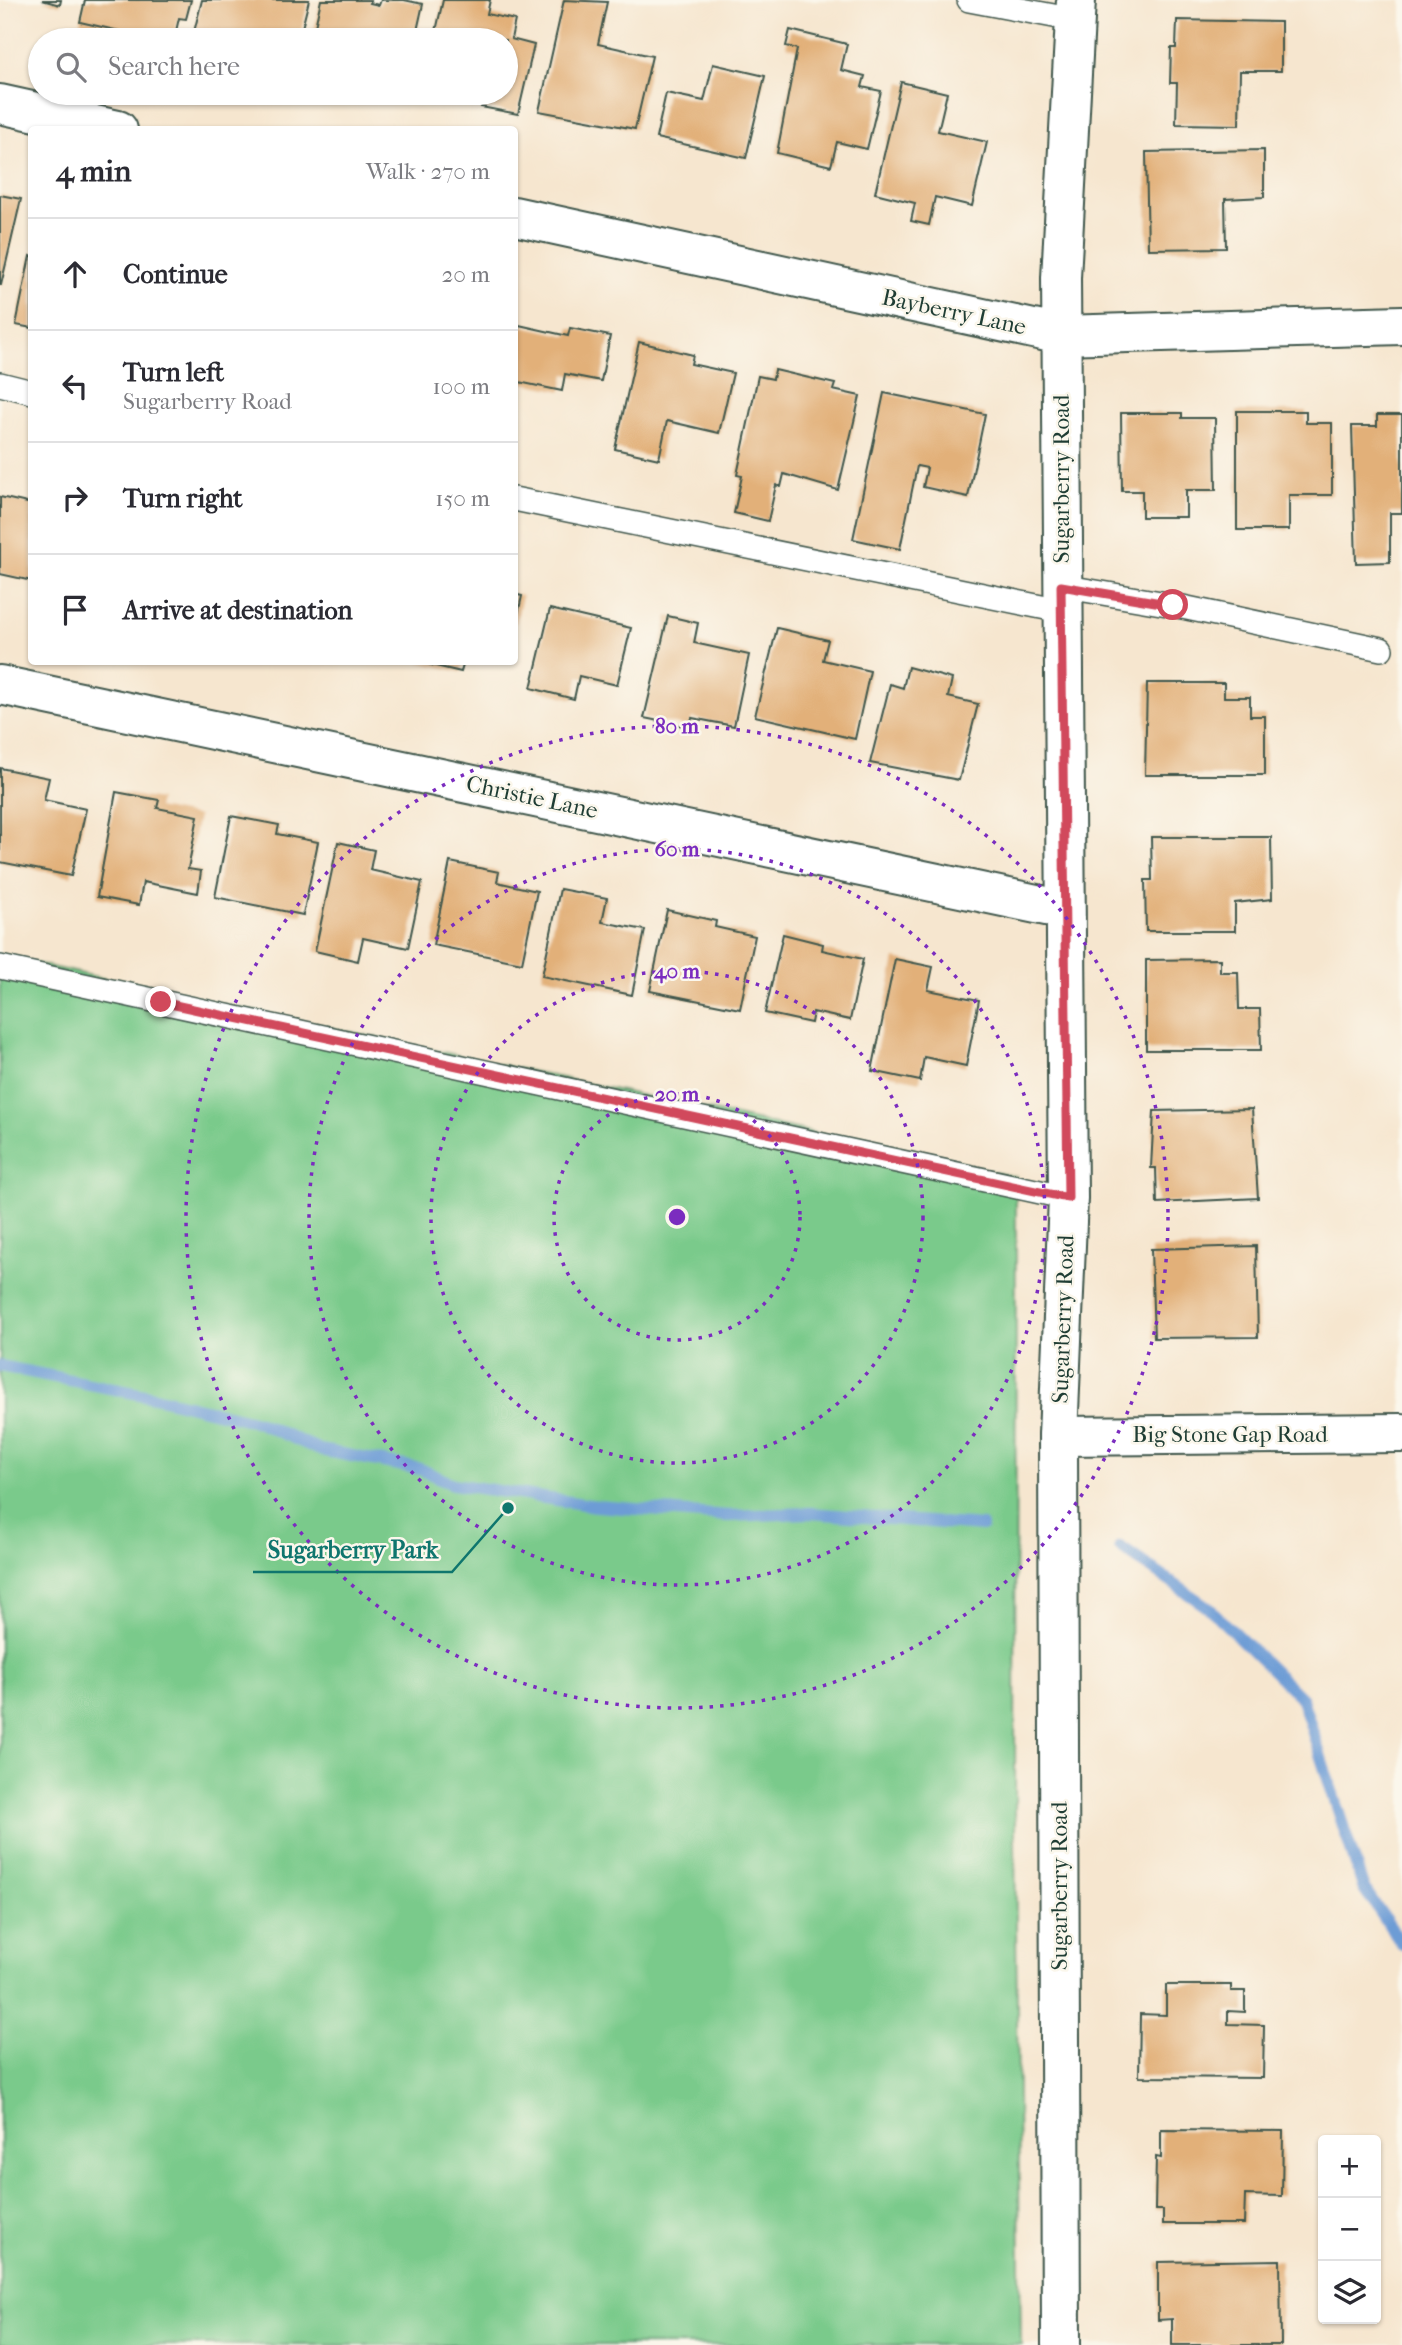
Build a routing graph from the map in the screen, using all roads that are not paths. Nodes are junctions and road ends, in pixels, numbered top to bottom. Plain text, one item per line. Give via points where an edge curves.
1 (969, 0) edge
2 (1075, 10) edge
3 (0, 104) edge
4 (100, 126) edge
5 (518, 217) edge
6 (1402, 325) edge
7 (1061, 335) junction
8 (0, 384) edge
9 (28, 390) edge
10 (518, 500) edge
11 (1061, 598) junction
12 (1381, 649) dead end
13 (0, 685) edge
14 (1065, 910) junction
15 (0, 967) edge
16 (1068, 1198) junction
17 (1402, 1433) edge
18 (1058, 1436) junction
19 (1061, 2345) edge

1 - 2 lane
2 - 7 street, Sugarberry Road
3 - 4 street
5 - 7 street, Bayberry Lane
6 - 7 street, Bayberry Lane
7 - 11 street, Sugarberry Road
8 - 9 lane
10 - 11 lane
11 - 12 lane via 1173,605
11 - 14 street, Sugarberry Road
13 - 14 street, Christie Lane
14 - 16 street, Sugarberry Road
15 - 16 lane
16 - 18 street, Sugarberry Road
17 - 18 street, Big Stone Gap Road
18 - 19 street, Sugarberry Road

